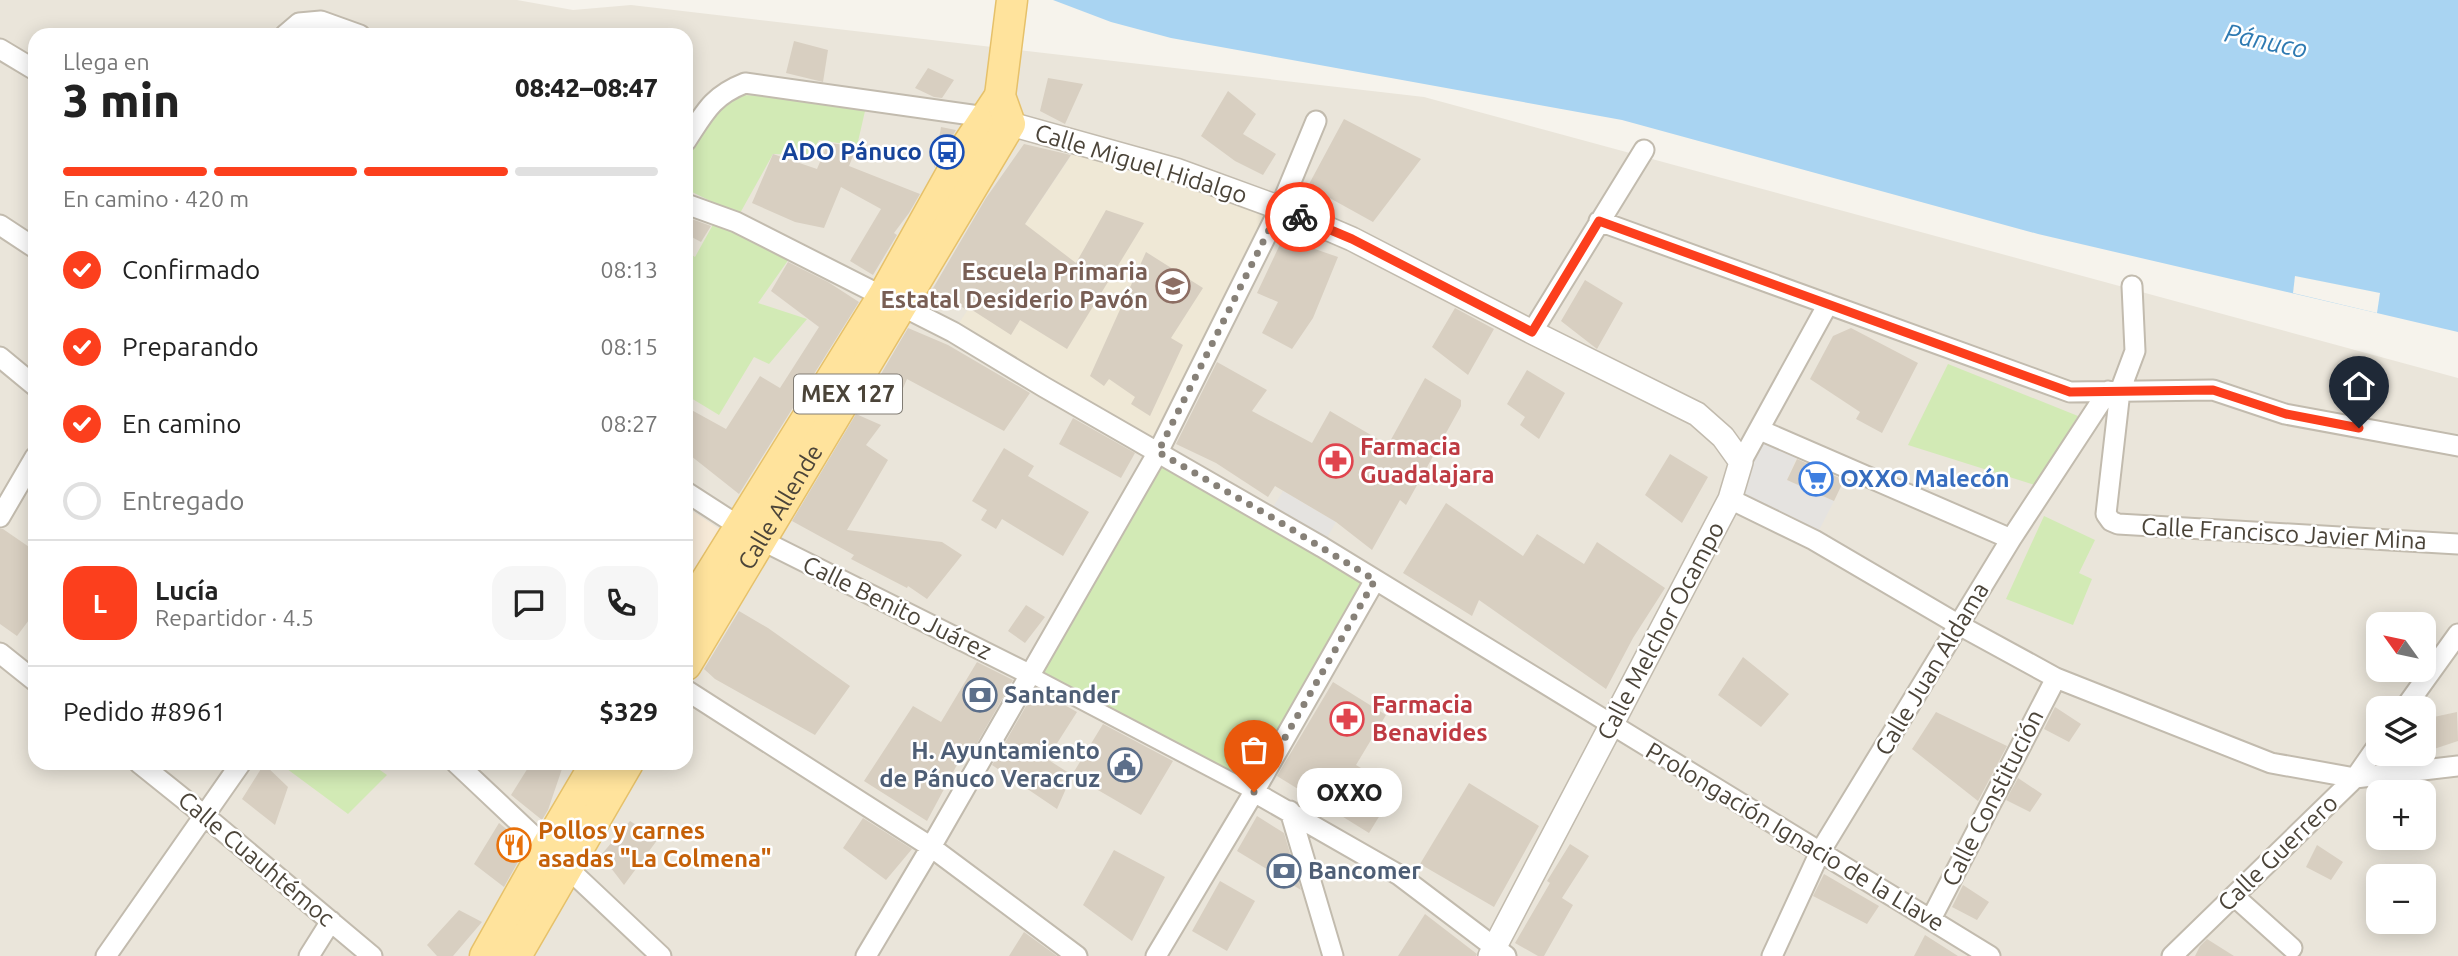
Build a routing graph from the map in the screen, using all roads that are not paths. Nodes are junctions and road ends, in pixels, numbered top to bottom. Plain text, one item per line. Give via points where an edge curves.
1 (1012, 0) edge
2 (296, 28) edge
3 (340, 28) edge
4 (0, 49) edge
5 (28, 66) edge
6 (999, 112) junction
7 (1316, 121) dead end
8 (693, 131) edge
9 (1644, 150) dead end
10 (693, 207) edge
11 (1280, 208) junction
12 (1599, 221) junction
13 (0, 225) edge
14 (28, 243) edge
15 (2132, 286) dead end
16 (892, 301) junction
17 (1828, 304) junction
18 (1532, 332) junction
19 (0, 357) edge
20 (28, 380) edge
21 (2114, 391) junction
22 (1760, 430) junction
23 (2458, 446) edge
24 (1158, 452) junction
25 (1741, 462) junction
26 (28, 469) edge
27 (693, 497) edge
28 (1730, 499) junction
29 (0, 517) edge
30 (749, 533) junction
31 (2011, 539) junction
32 (2458, 544) edge
33 (1375, 580) junction
34 (693, 604) edge
35 (1959, 625) junction
36 (2458, 634) edge
37 (693, 650) edge
38 (0, 653) edge
39 (1029, 674) junction
40 (28, 675) edge
41 (2056, 678) junction
42 (693, 694) edge
43 (2413, 696) edge
44 (1611, 726) junction
45 (2366, 762) edge
46 (2458, 766) edge
47 (148, 770) edge
48 (237, 770) edge
49 (465, 770) edge
50 (593, 770) edge
51 (623, 770) edge
52 (2355, 778) junction
53 (1254, 792) junction
54 (1290, 811) junction
55 (205, 816) junction
56 (931, 847) junction
57 (1820, 852) junction
58 (557, 856) junction
59 (2234, 895) junction
60 (1931, 919) junction
61 (331, 921) junction
62 (2292, 948) dead end
63 (1497, 953) edge
64 (106, 956) edge
65 (309, 956) edge
66 (372, 956) edge
67 (485, 956) edge
68 (516, 956) edge
69 (661, 956) edge
70 (866, 956) edge
71 (1077, 956) edge
72 (1156, 956) edge
73 (1333, 956) edge
74 (1772, 956) edge
75 (1990, 956) edge
76 (2172, 956) edge

1 - 6 main road, Calle Allende / MEX 127
2 - 3 street via 321,21
4 - 5 street
6 - 8 street, Calle Miguel Hidalgo via 746,83 712,103
6 - 11 street, Calle Miguel Hidalgo
6 - 16 main road, Calle Allende / MEX 127
7 - 11 street
9 - 12 street
10 - 16 street, Prolongación Ignacio de la Llave via 736,222
11 - 18 street, Calle Miguel Hidalgo via 1352,239
11 - 24 street
12 - 17 street
12 - 18 street
13 - 14 street
15 - 21 street via 2135,351
16 - 24 street, Prolongación Ignacio de la Llave
16 - 30 main road, Calle Allende / MEX 127
17 - 21 street via 2070,392
17 - 22 street, Calle Melchor Ocampo
18 - 25 street, Calle Miguel Hidalgo via 1697,414 1723,437
19 - 20 street
21 - 23 street via 2213,390 2286,414
21 - 31 street, Calle Juan Aldama
21 - 32 street, Calle Francisco Javier Mina via 2106,514 2110,521
22 - 25 street, Calle Melchor Ocampo
22 - 31 street
24 - 33 street, Prolongación Ignacio de la Llave
24 - 39 street
25 - 28 street, Calle Melchor Ocampo
26 - 29 street
27 - 30 street, Calle Benito Juárez
28 - 35 street via 1814,540
28 - 44 street, Calle Melchor Ocampo
30 - 34 main road, Calle Allende / MEX 127
30 - 37 main road, Calle Allende / MEX 127
30 - 39 street, Calle Benito Juárez
31 - 35 street, Calle Juan Aldama
33 - 44 street, Prolongación Ignacio de la Llave
33 - 53 street
35 - 41 street
35 - 57 street, Calle Juan Aldama
36 - 43 street
38 - 40 street
39 - 53 street, Calle Benito Juárez
39 - 56 street
41 - 52 street via 2271,763
41 - 60 street, Calle Constitución
42 - 56 street
44 - 57 street, Prolongación Ignacio de la Llave
44 - 63 street, Calle Melchor Ocampo
45 - 52 street, Calle Guerrero
46 - 52 street
47 - 55 street, Calle Cuauhtémoc
48 - 55 street
49 - 58 street
50 - 58 main road
51 - 58 main road
52 - 59 street, Calle Guerrero
53 - 54 street, Calle Benito Juárez
53 - 72 street
54 - 63 street, Calle Benito Juárez via 1399,875
54 - 73 street
55 - 61 street, Calle Cuauhtémoc
55 - 64 street
56 - 70 street
56 - 71 street
57 - 60 street, Prolongación Ignacio de la Llave
57 - 74 street, Calle Juan Aldama
58 - 67 main road
58 - 68 main road
58 - 69 street
59 - 62 street
59 - 76 street, Calle Guerrero
60 - 75 street, Prolongación Ignacio de la Llave
61 - 65 street
61 - 66 street, Calle Cuauhtémoc

